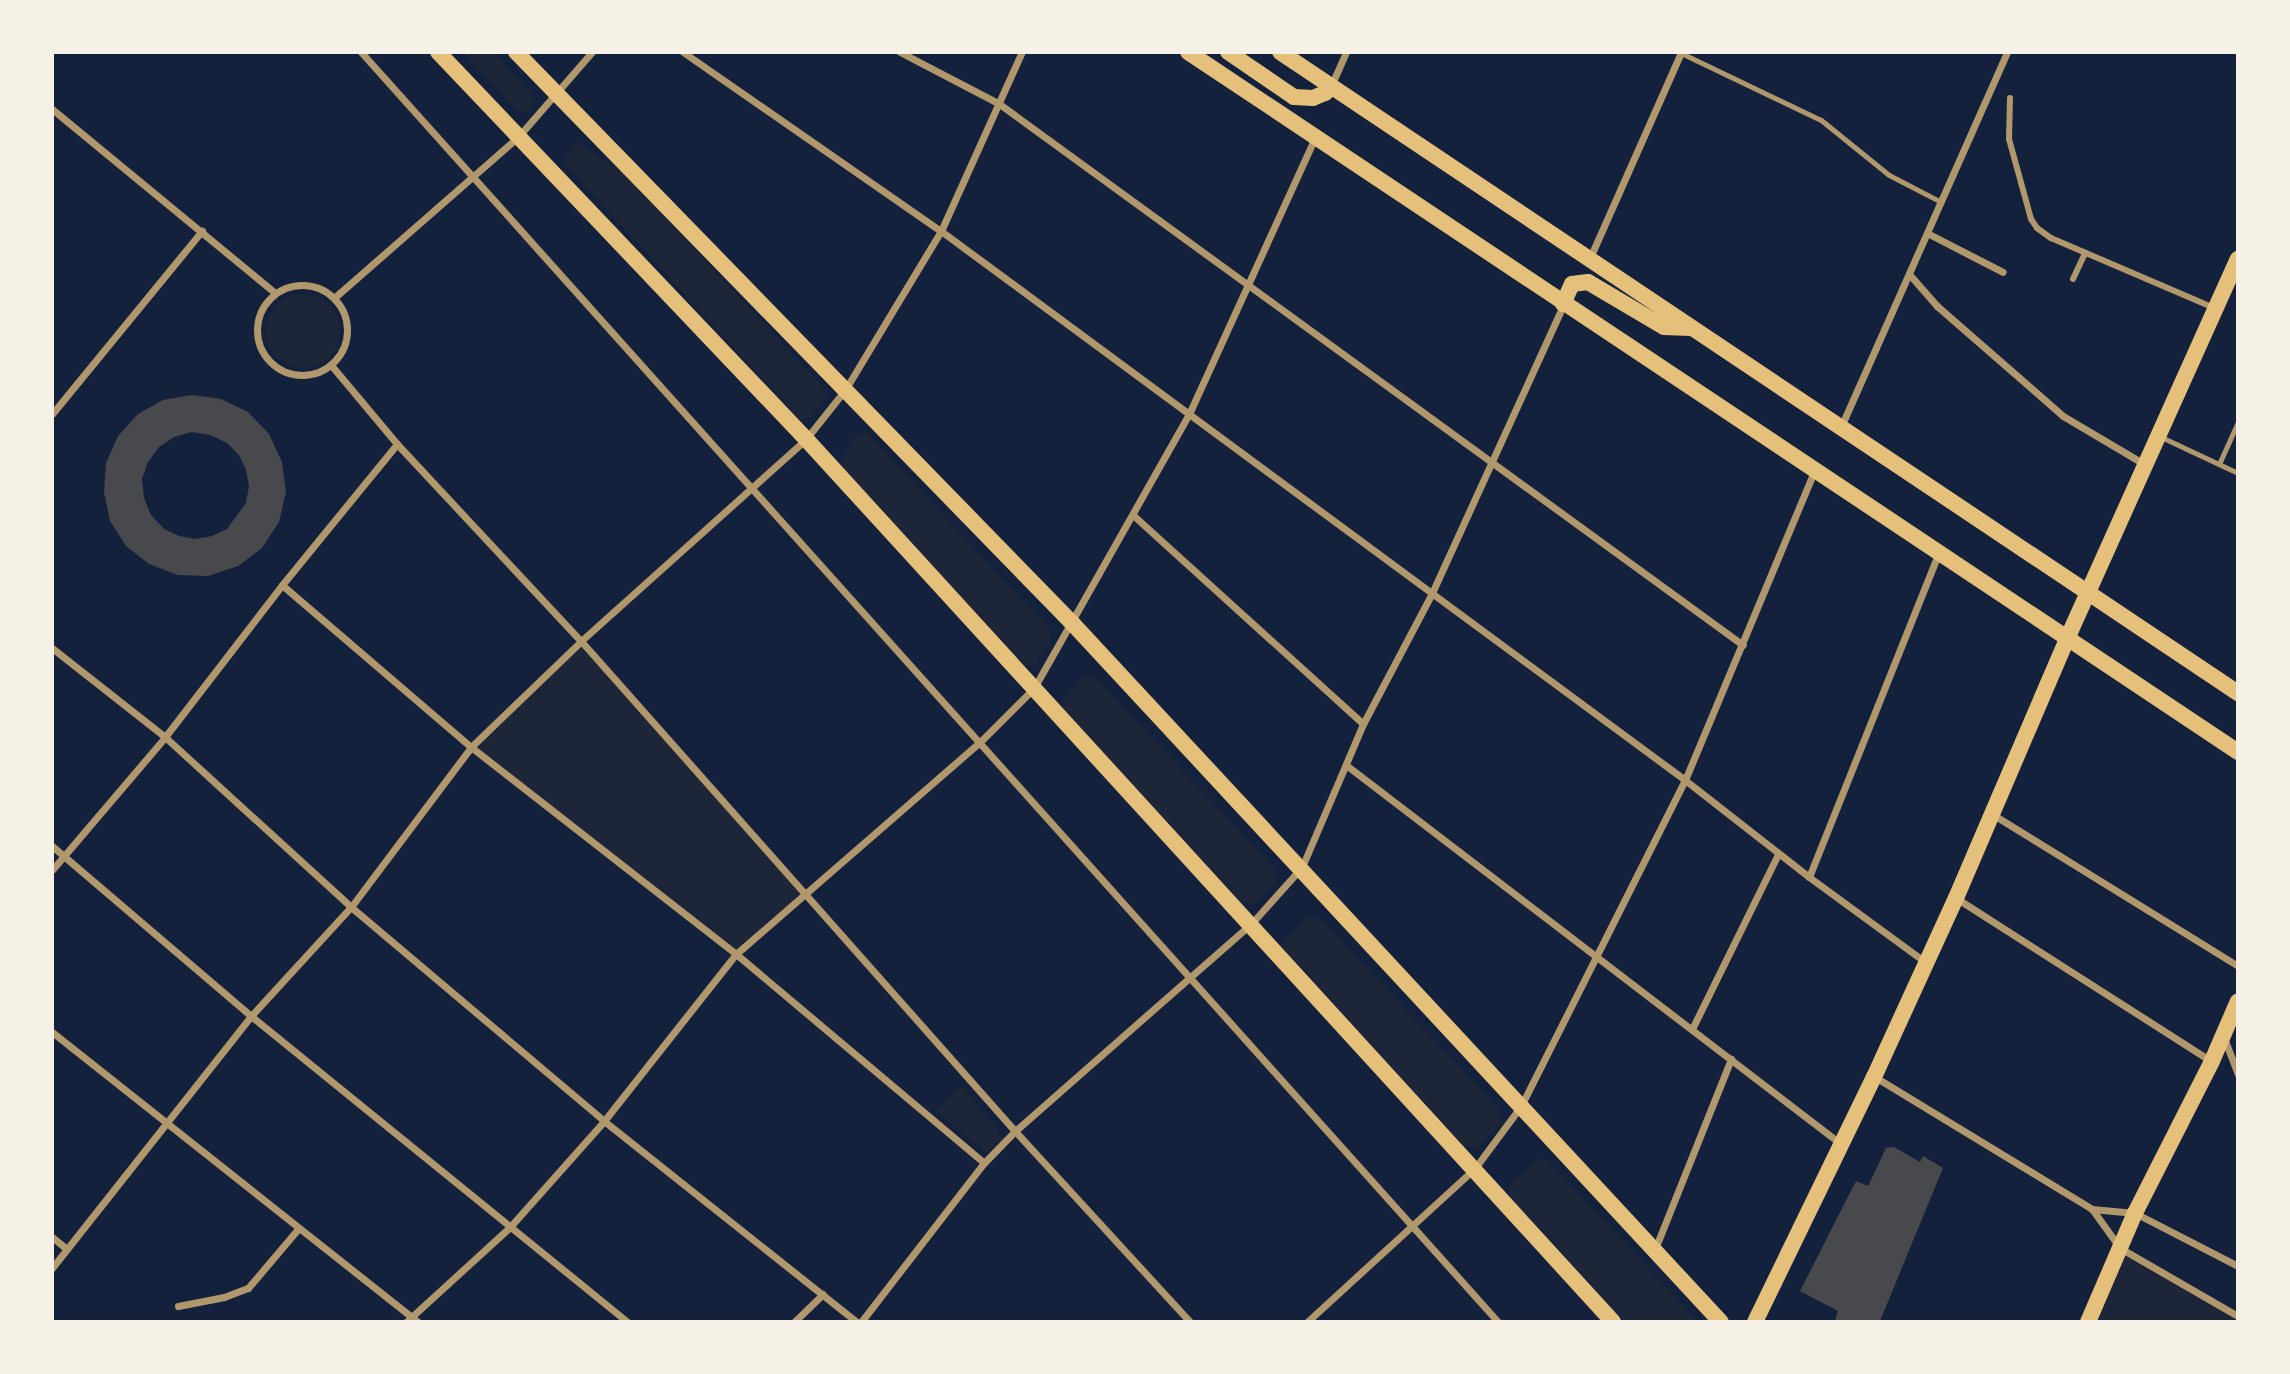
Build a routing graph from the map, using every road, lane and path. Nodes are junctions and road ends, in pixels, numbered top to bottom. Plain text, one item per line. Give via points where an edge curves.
1 (361, 52) edge
2 (438, 52) edge
3 (516, 52) edge
4 (593, 52) edge
5 (683, 52) edge
6 (900, 52) edge
7 (1022, 52) edge
8 (1188, 52) edge
9 (1228, 52) edge
10 (1280, 52) edge
11 (1346, 52) edge
12 (2007, 52) edge
13 (1681, 53) edge
14 (1331, 87) junction
15 (557, 95) junction
16 (2010, 98) dead end
17 (998, 103) junction
18 (52, 108) edge
19 (518, 137) junction
20 (1315, 137) junction
21 (473, 176) junction
22 (1941, 202) junction
23 (202, 231) junction
24 (940, 231) junction
25 (1927, 233) junction
26 (2085, 253) junction
27 (2238, 259) edge
28 (1589, 260) junction
29 (2003, 272) dead end
30 (1909, 274) junction
31 (2073, 279) dead end
32 (1247, 285) junction
33 (275, 293) junction
34 (334, 298) junction
35 (1563, 304) junction
36 (2215, 309) junction
37 (1691, 328) junction
38 (331, 365) junction
39 (845, 390) junction
40 (53, 413) edge
41 (1189, 414) junction
42 (2238, 422) edge
43 (1840, 429) junction
44 (2159, 436) junction
45 (806, 439) junction
46 (397, 444) junction
47 (1490, 461) junction
48 (2219, 464) junction
49 (2146, 466) junction
50 (1814, 471) junction
51 (2238, 473) edge
52 (750, 489) junction
53 (1134, 516) junction
54 (1938, 553) junction
55 (282, 585) junction
56 (1433, 593) junction
57 (2089, 595) junction
58 (1073, 624) junction
59 (2067, 639) junction
60 (581, 641) junction
61 (1743, 645) junction
62 (52, 649) edge
63 (1034, 688) junction
64 (2238, 693) edge
65 (1363, 724) junction
66 (165, 737) junction
67 (980, 742) junction
68 (471, 747) junction
69 (2238, 752) edge
70 (1346, 765) junction
71 (1685, 780) junction
72 (1992, 814) junction
73 (52, 846) edge
74 (1778, 854) junction
75 (64, 856) junction
76 (1302, 867) junction
77 (52, 870) edge
78 (1809, 877) junction
79 (806, 891) junction
80 (1956, 898) junction
81 (351, 908) junction
82 (1251, 924) junction
83 (736, 954) junction
84 (1595, 955) junction
85 (1926, 962) junction
86 (2238, 966) edge
87 (1187, 977) junction
88 (2238, 1001) edge
89 (251, 1016) junction
90 (1692, 1030) junction
91 (52, 1032) edge
92 (2223, 1034) junction
93 (1731, 1059) junction
94 (2212, 1061) junction
95 (2238, 1076) edge
96 (1874, 1077) junction
97 (1521, 1106) junction
98 (604, 1121) junction
99 (165, 1124) junction
100 (1015, 1131) junction
101 (1841, 1144) junction
102 (984, 1163) junction
103 (1475, 1168) junction
104 (2092, 1209) junction
105 (2135, 1213) junction
106 (1413, 1224) junction
107 (510, 1227) junction
108 (298, 1229) junction
109 (52, 1237) edge
110 (2120, 1248) junction
111 (67, 1249) junction
112 (1655, 1249) junction
113 (2238, 1266) edge
114 (52, 1268) edge
115 (823, 1294) junction
116 (178, 1306) dead end
117 (2238, 1316) edge
118 (408, 1319) edge
119 (418, 1321) edge
120 (627, 1321) edge
121 (794, 1321) edge
122 (859, 1321) edge
123 (1190, 1321) edge
124 (1307, 1321) edge
125 (1498, 1321) edge
126 (1613, 1321) edge
127 (1721, 1321) edge
128 (1755, 1321) edge
129 (2088, 1321) edge

1 - 21 street
2 - 19 main road
3 - 15 main road
4 - 15 street
5 - 24 street
6 - 17 street
7 - 17 street
8 - 20 main road
9 - 14 main road via 1294,97 1313,98
10 - 14 main road
11 - 14 street
12 - 22 street
13 - 22 lane via 1804,110 1889,174
13 - 28 street
14 - 28 main road
15 - 19 street
15 - 39 main road
16 - 26 street via 2009,139 2031,219 2051,239
17 - 24 street
17 - 32 street
18 - 23 street
19 - 21 street
19 - 45 main road
20 - 32 street
20 - 35 main road
21 - 34 street
21 - 52 street
22 - 25 street
23 - 33 street
23 - 40 street
24 - 39 street
24 - 41 street
25 - 29 street
25 - 30 street
26 - 31 street
26 - 36 street
27 - 36 main road
28 - 37 main road
30 - 43 street
30 - 49 street via 1937,306 2063,416
32 - 41 street
32 - 47 street
33 - 34 street via 305,285
33 - 38 street via 264,303 256,331 266,358 276,368 297,374
34 - 38 street via 345,317 346,340
35 - 37 main road via 1572,284 1588,282 1664,327
35 - 47 street
35 - 50 main road
36 - 44 main road
37 - 43 main road
38 - 46 street
39 - 45 street
39 - 58 main road
41 - 53 street
41 - 56 street
42 - 48 lane
43 - 57 main road
44 - 48 lane
44 - 49 main road
45 - 52 street
45 - 63 main road
46 - 55 street
46 - 60 street
47 - 56 street
47 - 61 street
48 - 51 lane
49 - 57 main road
50 - 54 main road
50 - 61 street
52 - 60 street
52 - 67 street
53 - 58 street
53 - 65 street
54 - 59 main road
54 - 78 street
55 - 66 street
55 - 68 street
56 - 65 street
56 - 71 street
57 - 59 main road
57 - 64 main road
58 - 63 street
58 - 76 main road
59 - 69 main road
59 - 72 main road
60 - 68 street
60 - 79 street
61 - 71 street
62 - 66 street
63 - 67 street
63 - 82 main road
65 - 70 street
66 - 75 street
66 - 81 street
67 - 79 street
67 - 87 street
68 - 81 street
68 - 83 street
70 - 76 street
70 - 84 street
71 - 74 street
71 - 84 street
72 - 80 main road
72 - 86 street
73 - 75 street
74 - 78 street
74 - 90 street
75 - 77 street
75 - 89 street
76 - 82 street
76 - 97 main road
78 - 85 street
79 - 83 street
79 - 100 street
80 - 85 main road
80 - 94 street
81 - 89 street
81 - 98 street
82 - 87 street
82 - 103 main road
83 - 98 street
83 - 102 street
84 - 90 street
84 - 97 street
85 - 96 main road
87 - 100 street
87 - 106 street
88 - 92 main road
89 - 99 street
89 - 107 street
90 - 93 street
91 - 99 street
92 - 94 main road
92 - 95 street
93 - 101 street
93 - 112 street
94 - 105 main road
96 - 101 main road
96 - 104 street
97 - 103 street
97 - 112 main road
98 - 107 street
98 - 115 street
99 - 108 street
99 - 111 street
100 - 102 street
100 - 123 street
101 - 128 main road
102 - 122 street
103 - 106 street
103 - 126 main road
104 - 105 street
104 - 110 street
105 - 110 main road
105 - 113 street
106 - 124 street
106 - 125 street
107 - 118 street
107 - 120 street
108 - 116 street via 248,1288
108 - 118 street
109 - 111 street
110 - 117 street
110 - 129 main road
111 - 114 street
112 - 127 main road
115 - 121 street
115 - 122 street
118 - 119 street

